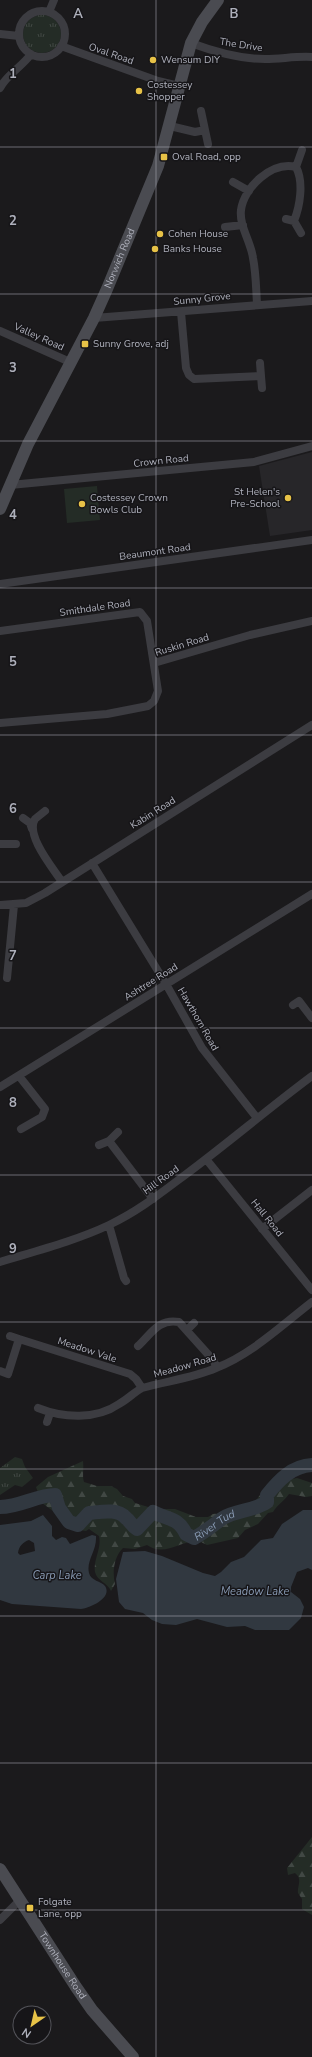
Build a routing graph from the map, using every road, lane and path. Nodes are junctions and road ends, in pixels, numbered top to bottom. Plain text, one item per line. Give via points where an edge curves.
1 (54, 0) edge
2 (218, 0) edge
3 (49, 12) junction
4 (0, 34) edge
5 (19, 36) junction
6 (192, 43) junction
7 (62, 46) junction
8 (31, 54) junction
9 (312, 57) edge
10 (179, 86) junction
11 (0, 88) edge
12 (201, 111) dead end
13 (170, 126) junction
14 (205, 130) junction
15 (208, 144) dead end
16 (302, 150) dead end
17 (296, 167) junction
18 (233, 182) dead end
19 (249, 192) junction
20 (243, 225) junction
21 (225, 227) dead end
22 (301, 233) dead end
23 (312, 301) edge
24 (257, 304) junction
25 (181, 312) junction
26 (94, 318) junction
27 (0, 331) edge
28 (70, 362) junction
29 (260, 363) dead end
30 (261, 376) junction
31 (262, 388) dead end
32 (312, 446) edge
33 (10, 485) junction
34 (0, 509) edge
35 (312, 540) edge
36 (0, 584) edge
37 (312, 621) edge
38 (0, 631) edge
39 (154, 663) junction
40 (0, 723) edge
41 (312, 725) edge
42 (45, 811) dead end
43 (23, 818) dead end
44 (33, 830) junction
45 (0, 844) edge
46 (16, 844) dead end
47 (92, 863) junction
48 (62, 882) junction
49 (312, 894) edge
50 (0, 905) edge
51 (14, 905) junction
52 (7, 978) dead end
53 (166, 984) junction
54 (293, 1005) dead end
55 (312, 1018) edge
56 (19, 1076) junction
57 (312, 1076) edge
58 (0, 1087) edge
59 (257, 1118) junction
60 (21, 1129) dead end
61 (118, 1132) dead end
62 (109, 1141) junction
63 (99, 1145) dead end
64 (206, 1159) junction
65 (312, 1190) edge
66 (153, 1199) junction
67 (109, 1225) junction
68 (262, 1229) junction
69 (0, 1262) edge
70 (126, 1281) dead end
71 (312, 1290) edge
72 (312, 1302) edge
73 (194, 1323) dead end
74 (187, 1330) junction
75 (10, 1336) dead end
76 (19, 1339) junction
77 (138, 1346) dead end
78 (216, 1368) junction
79 (4, 1372) edge
80 (5, 1382) dead end
81 (142, 1388) junction
82 (38, 1408) dead end
83 (50, 1413) junction
84 (48, 1422) dead end
85 (0, 1869) edge
86 (20, 1900) junction
87 (0, 1920) edge
88 (133, 2057) edge

1 - 3 street
2 - 6 street, Norwich Road via 202,22
3 - 5 street via 41,11 27,16 22,22
3 - 7 street via 56,16 63,26 65,38
4 - 5 street
5 - 8 street via 24,48
6 - 9 street, The Drive via 217,52 247,58
6 - 10 street, Norwich Road
7 - 8 street via 46,56
7 - 10 street, Oval Road via 158,81
8 - 11 street via 23,65 7,77
10 - 13 street, Norwich Road
12 - 14 street
13 - 14 street via 195,132
13 - 26 street, Norwich Road via 154,179
14 - 15 street
16 - 17 street
17 - 19 street via 282,166 270,171 261,177
17 - 22 street via 299,173 300,200 290,220
18 - 19 street
19 - 20 street via 241,210
20 - 21 street
20 - 24 street via 253,257
23 - 24 street, Sunny Grove
24 - 25 street, Sunny Grove
25 - 26 street, Sunny Grove
25 - 30 street via 186,368 194,380
26 - 28 street, Norwich Road
27 - 28 street, Valley Road
28 - 33 street, Norwich Road
29 - 30 street
30 - 31 street
32 - 33 street, Crown Road via 254,462
33 - 34 street, Norwich Road
35 - 36 street, Beaumont Road
37 - 39 street, Ruskin Road via 250,635
38 - 39 street, Smithdale Road via 140,612 147,621
39 - 40 street, Ruskin Road via 158,691 154,701 148,706 106,714
41 - 47 street, Kabin Road
42 - 44 street via 35,819
43 - 44 street via 30,823
44 - 48 street via 39,847
45 - 46 street
47 - 48 street, Kabin Road
47 - 53 street, Hawthorn Road
48 - 51 street, Kabin Road via 26,903
49 - 53 street, Ashtree Road
50 - 51 street, Kabin Road
51 - 52 street
53 - 56 street, Ashtree Road
53 - 59 street, Hawthorn Road via 202,1048
54 - 55 street via 299,1001
56 - 58 street, Ashtree Road
56 - 60 street via 45,1109 42,1117
57 - 59 street, Hill Road
59 - 64 street, Hill Road
61 - 62 street
62 - 63 street
62 - 66 street
64 - 66 street, Hill Road
64 - 68 street, Hall Road
65 - 68 street
66 - 67 street, Hill Road
67 - 69 street, Hill Road
67 - 70 street
68 - 71 street, Hall Road
72 - 78 street, Meadow Road via 255,1346
73 - 74 street
74 - 77 street via 179,1322 163,1322
74 - 78 street via 214,1361
75 - 76 street, Meadow Vale
76 - 79 street
76 - 81 street, Meadow Vale via 130,1374
78 - 81 street, Meadow Road
79 - 80 street
81 - 83 street, Meadow Road via 119,1405 101,1412 77,1416
82 - 83 street, Meadow Road
83 - 84 street
85 - 86 street, Townhouse Road
86 - 87 street
86 - 88 street, Townhouse Road via 92,2010

